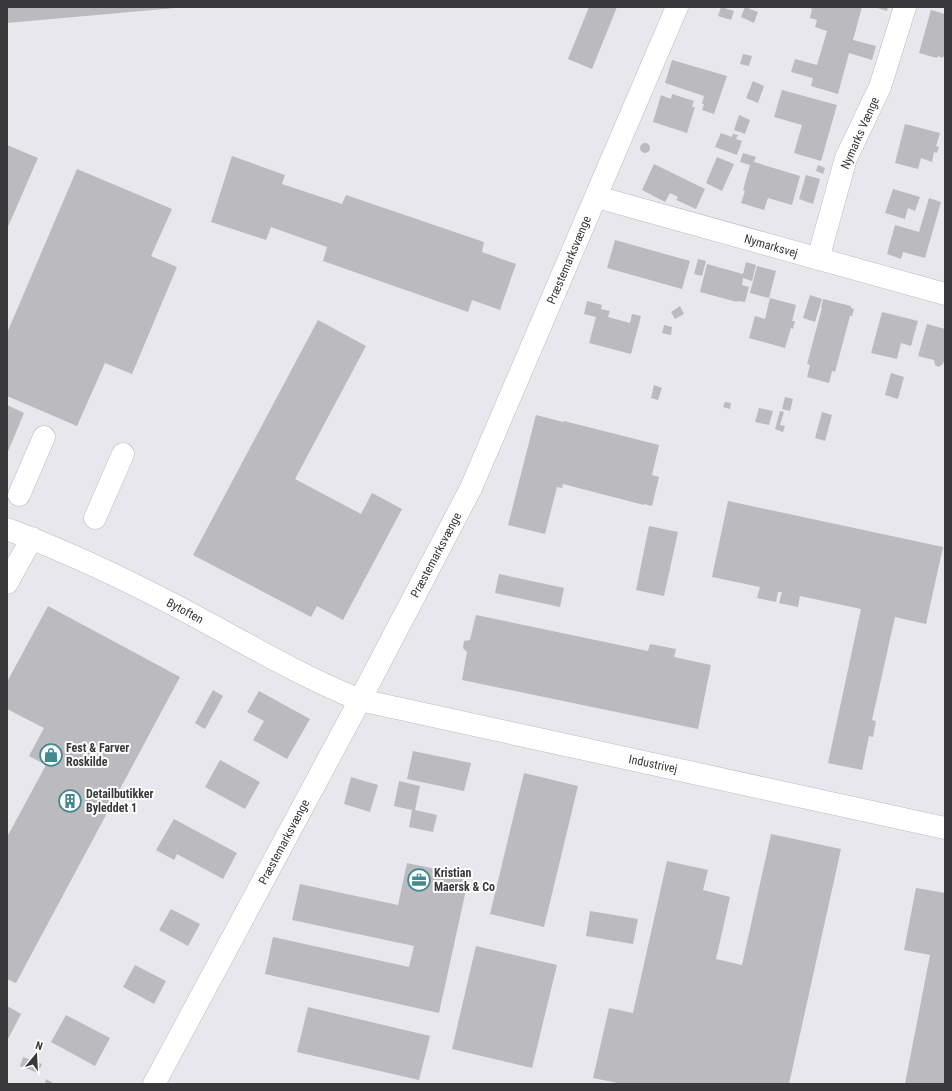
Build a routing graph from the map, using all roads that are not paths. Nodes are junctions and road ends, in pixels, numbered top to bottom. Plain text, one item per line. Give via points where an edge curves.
1 (677, 7) edge
2 (904, 7) edge
3 (597, 197) junction
4 (818, 259) junction
5 (945, 294) edge
6 (44, 437) dead end
7 (123, 454) dead end
8 (19, 495) dead end
9 (94, 518) dead end
10 (7, 529) edge
11 (32, 538) junction
12 (7, 583) edge
13 (360, 700) junction
14 (945, 828) edge
15 (154, 1084) edge

1 - 3 street, Præstemarksvænge
2 - 4 street, Nymarks Vænge via 880,87 846,158
3 - 4 street, Nymarksvej
3 - 13 street, Præstemarksvænge via 471,488
4 - 5 street, Nymarksvej
6 - 8 street
7 - 9 street
10 - 11 street, Bytoften
11 - 12 street
11 - 13 street, Bytoften via 131,582 325,686
13 - 14 street, Industrivej
13 - 15 street, Præstemarksvænge

